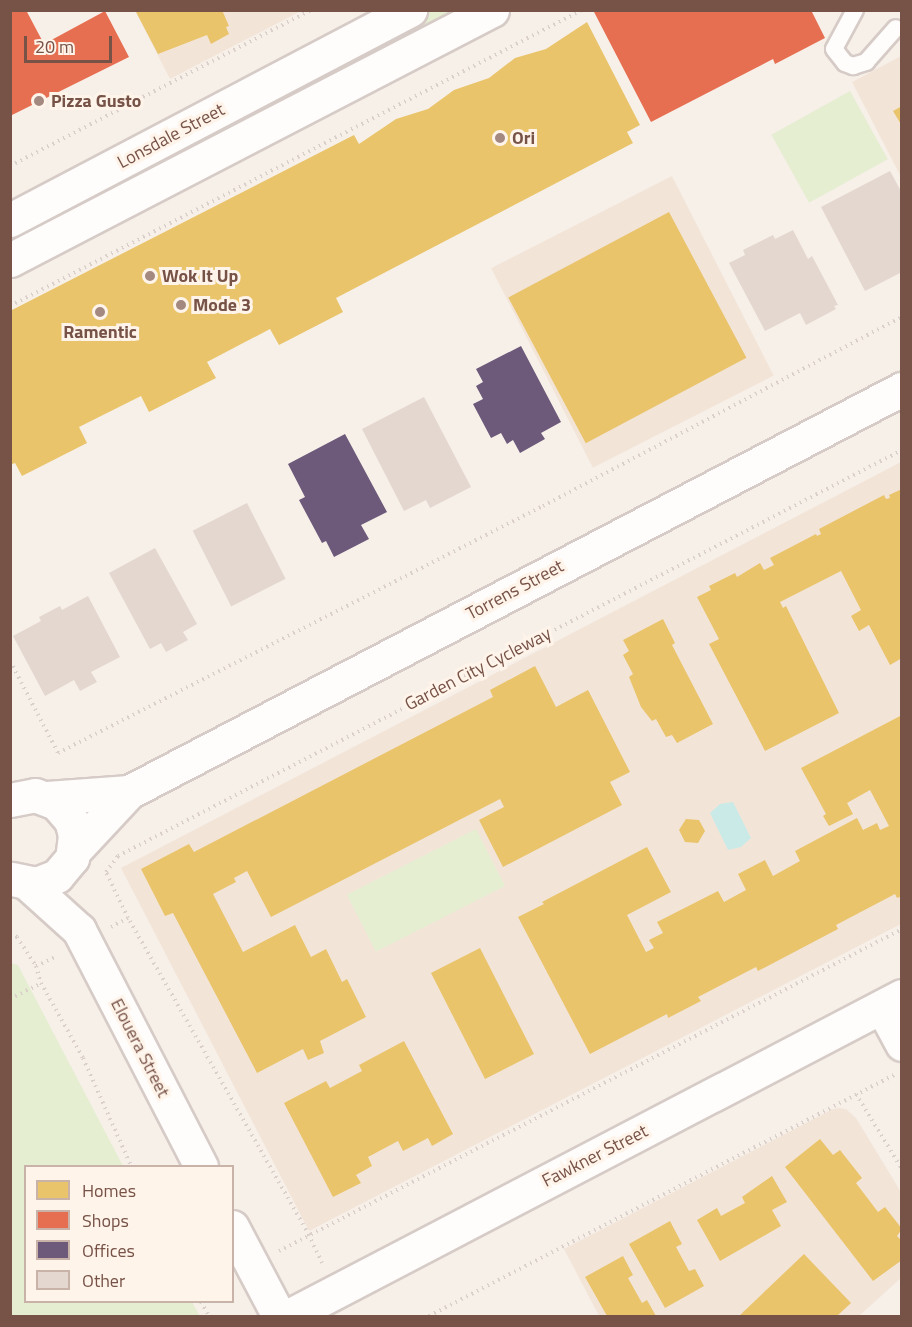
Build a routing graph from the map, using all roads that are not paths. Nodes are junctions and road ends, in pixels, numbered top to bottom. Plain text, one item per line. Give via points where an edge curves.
1 (410, 10) edge
2 (492, 10) edge
3 (855, 10) edge
4 (896, 28) dead end
5 (297, 70) junction
6 (313, 103) junction
7 (46, 202) junction
8 (10, 220) edge
9 (63, 233) junction
10 (10, 260) edge
11 (902, 389) edge
12 (10, 774) edge
13 (129, 792) junction
14 (31, 798) edge
15 (74, 853) junction
16 (15, 881) edge
17 (79, 930) junction
18 (892, 1002) edge
19 (902, 1044) edge
20 (200, 1165) edge
21 (234, 1231) edge
22 (279, 1317) edge
23 (288, 1317) edge

1 - 5 street, Lonsdale Street
2 - 6 street, Lonsdale Street
3 - 4 lane via 834,49 845,63 853,66 866,62
5 - 6 street
5 - 7 street, Lonsdale Street
6 - 9 street, Lonsdale Street
7 - 8 street, Lonsdale Street
7 - 9 street
9 - 10 street, Lonsdale Street
11 - 13 street, Torrens Street
12 - 14 street
13 - 14 street, Torrens Street
13 - 15 street, Torrens Street
14 - 15 street, Elouera Street via 62,808 71,820
15 - 16 street, Torrens Street via 57,876 43,883
15 - 17 street, Elouera Street
16 - 17 street, Elouera Street
17 - 20 street, Elouera Street
18 - 19 street
18 - 23 street, Fawkner Street
21 - 22 street

